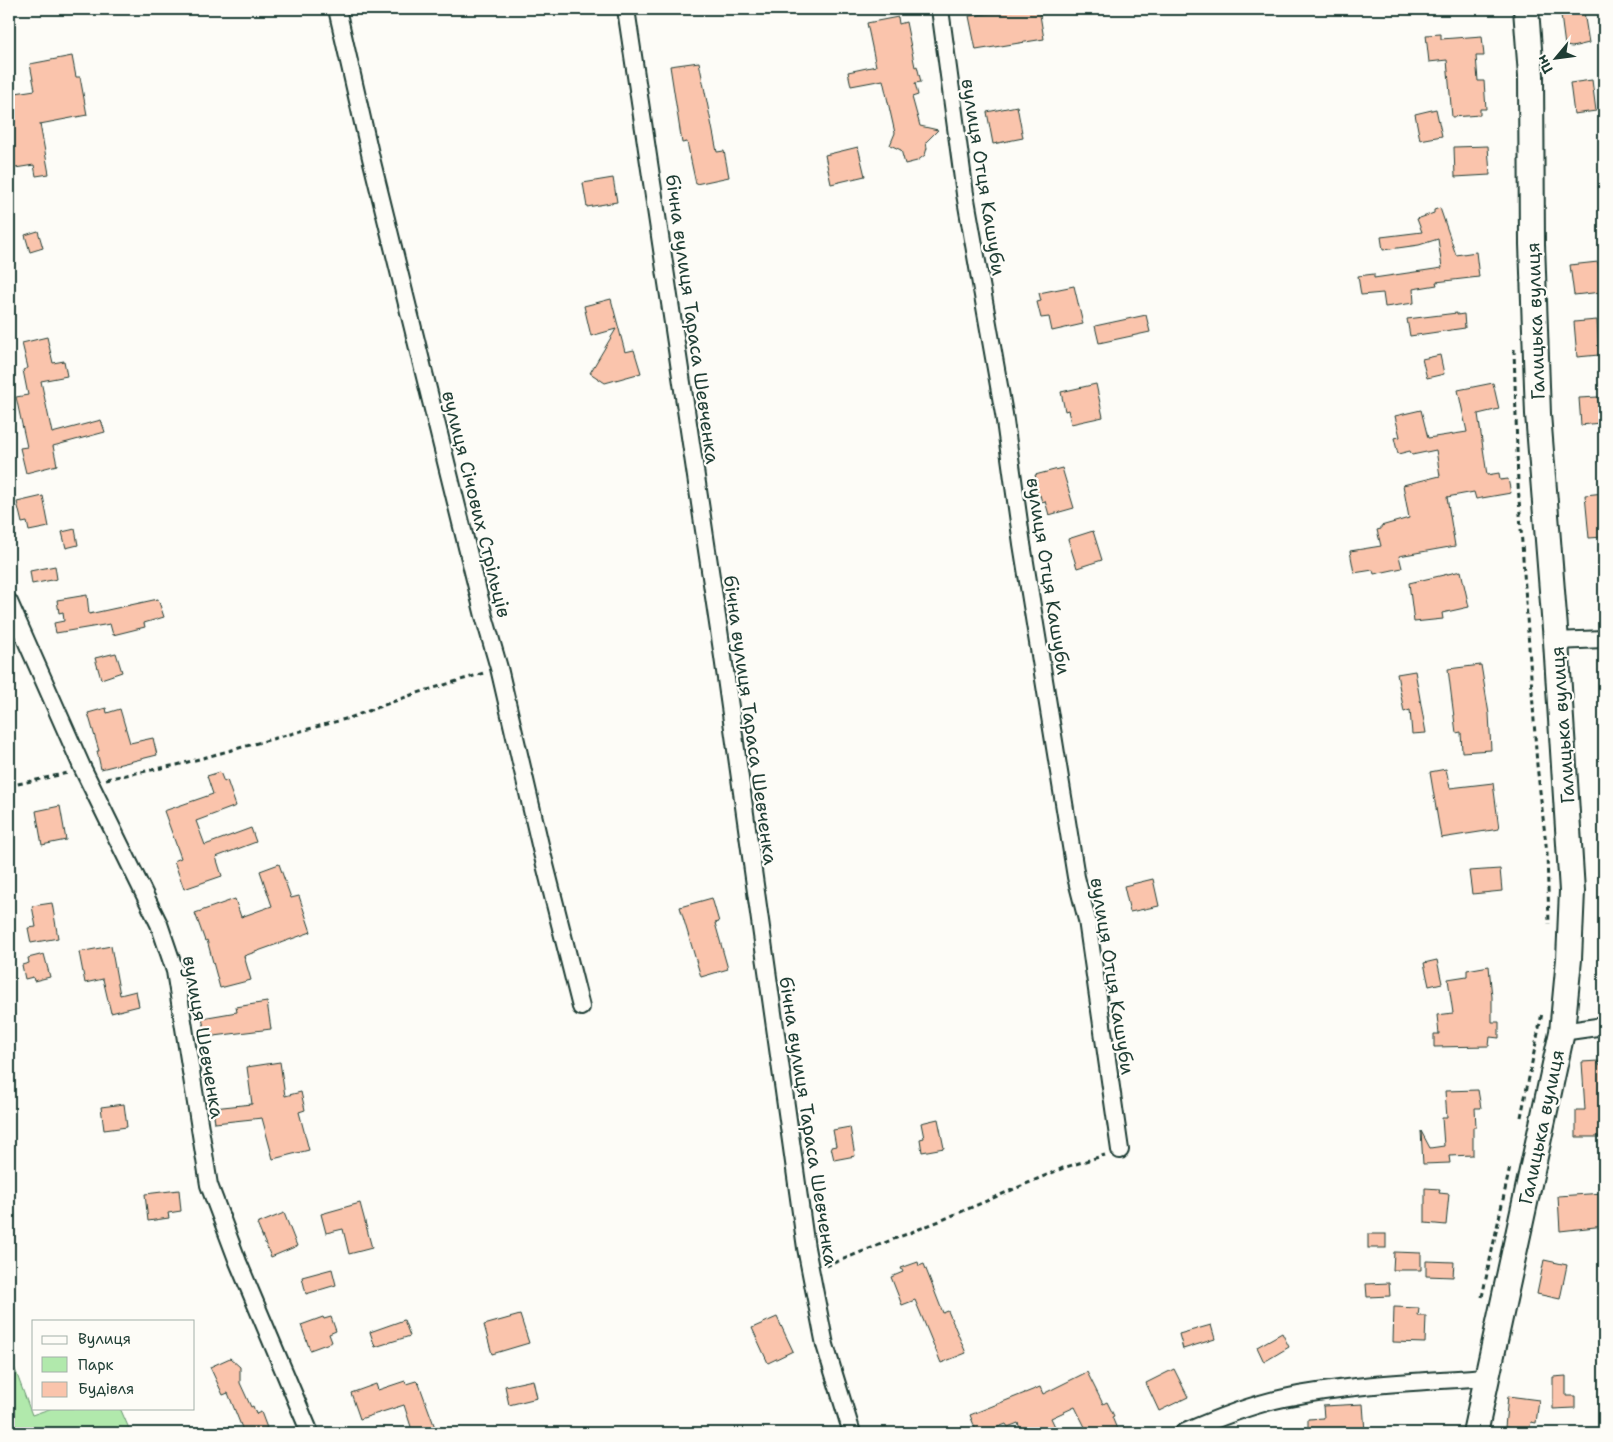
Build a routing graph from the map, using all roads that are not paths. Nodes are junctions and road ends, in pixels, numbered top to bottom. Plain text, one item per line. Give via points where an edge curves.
1 (337, 9) edge
2 (626, 9) edge
3 (940, 9) edge
4 (1526, 9) edge
5 (9, 602) edge
6 (1604, 639) edge
7 (1556, 641) junction
8 (581, 1007) dead end
9 (1604, 1026) edge
10 (1562, 1032) junction
11 (1120, 1150) road end
12 (1486, 1377) junction
13 (310, 1433) edge
14 (852, 1433) edge
15 (1183, 1433) edge
16 (1476, 1433) edge

1 - 8 street, вулиця Січових Стрільців
2 - 14 street, бічна вулиця Тараса Шевченка via 811,1271 825,1345
3 - 11 street, вулиця Отця Кашуби via 965,194 1004,414 1076,877 1087,920
4 - 7 street, Галицька вулиця via 1531,76 1538,414
5 - 13 street, вулиця Шевченка via 82,767 159,924 176,971 209,1185
6 - 7 street
7 - 10 street, Галицька вулиця via 1572,891
9 - 10 street
10 - 12 street, Галицька вулиця
12 - 15 street via 1360,1386 1283,1398
12 - 16 street, Галицька вулиця

